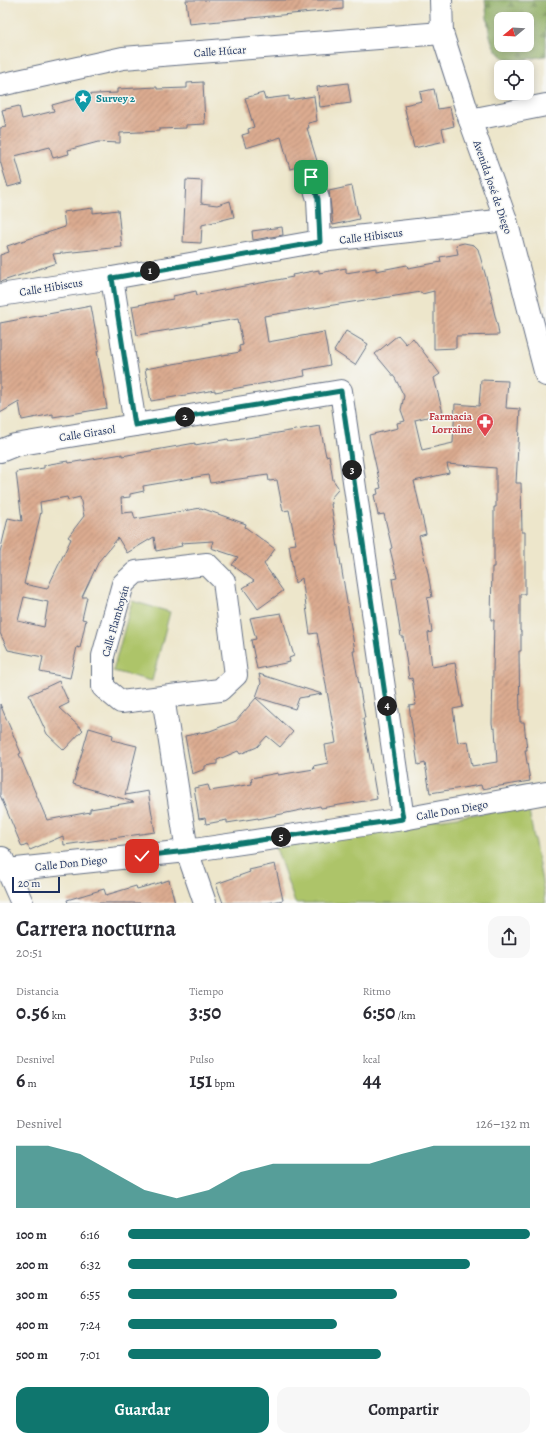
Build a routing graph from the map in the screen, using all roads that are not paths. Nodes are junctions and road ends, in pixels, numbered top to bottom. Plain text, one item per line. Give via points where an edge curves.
1 (441, 0) edge
2 (442, 34) junction
3 (0, 85) edge
4 (546, 105) edge
5 (470, 120) junction
6 (311, 177) dead end
7 (506, 220) junction
8 (320, 242) junction
9 (112, 278) junction
10 (0, 295) edge
11 (546, 375) edge
12 (135, 425) junction
13 (0, 451) edge
14 (163, 698) junction
15 (546, 793) edge
16 (403, 819) junction
17 (187, 851) junction
18 (2, 864) edge
19 (22, 903) edge
20 (205, 903) edge

1 - 2 street, Avenida José de Diego
2 - 3 street, Calle Húcar via 123,58
2 - 5 street, Avenida José de Diego
4 - 5 street
5 - 7 street, Avenida José de Diego
6 - 8 street via 318,199
7 - 8 street, Calle Hibiscus
7 - 11 street, Avenida José de Diego
8 - 9 street, Calle Hibiscus
9 - 10 street, Calle Hibiscus
9 - 12 street
12 - 13 street, Calle Girasol via 15,445
12 - 16 street, Calle Girasol via 341,391
14 - 14 street, Calle Flamboyán via 220,690 236,675 224,581 207,564 136,572 123,584 103,656 103,687 121,702
14 - 17 street
15 - 16 street, Calle Don Diego
16 - 17 street, Calle Don Diego
17 - 18 street, Calle Don Diego
17 - 20 street
18 - 19 street

